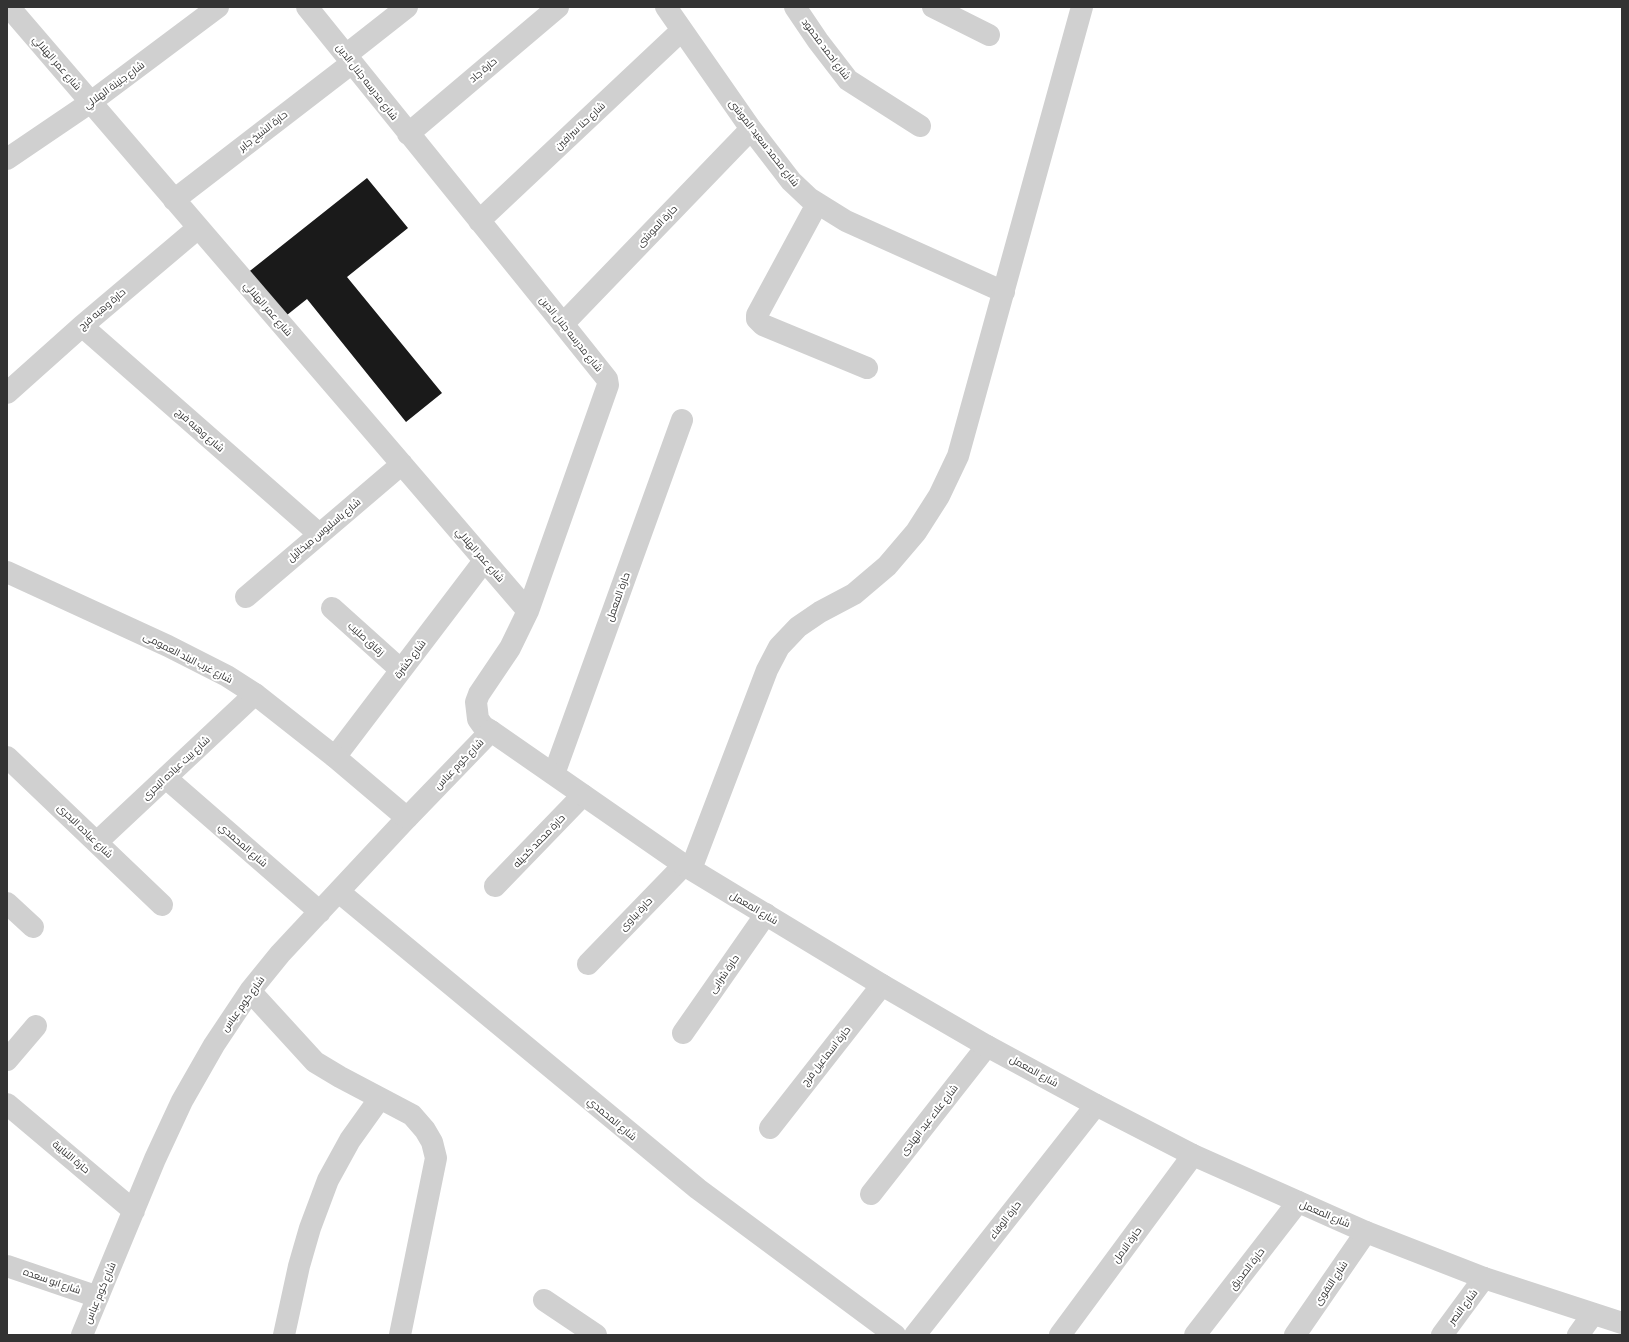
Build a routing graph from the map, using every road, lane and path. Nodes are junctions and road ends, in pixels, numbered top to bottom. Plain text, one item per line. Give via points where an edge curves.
1 (218, 7) edge
2 (307, 7) edge
3 (407, 7) edge
4 (558, 7) edge
5 (795, 7) edge
6 (933, 7) edge
7 (1082, 7) edge
8 (669, 8) edge
9 (13, 9) edge
10 (681, 31) junction
11 (989, 35) dead end
12 (349, 59) junction
13 (91, 102) junction
14 (920, 126) dead end
15 (751, 129) junction
16 (408, 134) junction
17 (7, 159) edge
18 (174, 200) junction
19 (817, 204) junction
20 (479, 221) junction
21 (198, 228) junction
22 (1004, 292) junction
23 (563, 324) junction
24 (82, 326) junction
25 (867, 368) dead end
26 (7, 393) edge
27 (682, 420) dead end
28 (402, 464) junction
29 (319, 534) junction
30 (484, 561) junction
31 (7, 572) edge
32 (246, 596) dead end
33 (332, 608) dead end
34 (528, 611) junction
35 (401, 670) junction
36 (255, 694) junction
37 (491, 731) junction
38 (7, 757) edge
39 (336, 757) junction
40 (554, 774) junction
41 (166, 778) junction
42 (583, 795) junction
43 (407, 818) junction
44 (97, 842) junction
45 (687, 867) junction
46 (495, 886) dead end
47 (338, 892) junction
48 (7, 904) edge
49 (162, 905) dead end
50 (320, 912) junction
51 (766, 914) junction
52 (33, 927) dead end
53 (588, 964) dead end
54 (882, 985) junction
55 (250, 991) junction
56 (36, 1026) dead end
57 (683, 1033) dead end
58 (987, 1046) junction
59 (7, 1060) edge
60 (380, 1098) junction
61 (7, 1104) edge
62 (1096, 1105) junction
63 (770, 1128) dead end
64 (1193, 1155) junction
65 (871, 1194) dead end
66 (1298, 1202) junction
67 (134, 1211) junction
68 (1366, 1232) junction
69 (7, 1266) edge
70 (1484, 1278) junction
71 (98, 1297) junction
72 (544, 1300) dead end
73 (1593, 1314) junction
74 (1622, 1323) edge
75 (82, 1335) edge
76 (284, 1335) edge
77 (400, 1335) edge
78 (596, 1335) edge
79 (894, 1335) edge
80 (915, 1335) edge
81 (1060, 1335) edge
82 (1195, 1335) edge
83 (1295, 1335) edge
84 (1442, 1335) edge
85 (1578, 1335) edge

1 - 13 street, شارع جنينة الهلالي
2 - 12 street, شارع مدرسه جلال الدين
3 - 12 street, حارة الشيخ جابر
4 - 16 street, حارة جاد
5 - 14 street, شارع احمد محمود via 848,80
6 - 11 street
7 - 22 street
8 - 10 street, شارع محمد سعيد الموشى
9 - 13 street, شارع عمر الهلالي
10 - 15 street, شارع محمد سعيد الموشى
10 - 20 street, شارع حنا سرافين
12 - 16 street, شارع مدرسه جلال الدين
12 - 18 street, حارة الشيخ جابر
13 - 17 street, شارع جنينة الهلالي
13 - 18 street, شارع عمر الهلالي
15 - 19 street, شارع محمد سعيد الموشى via 791,181
15 - 23 street, حارة الموشى
16 - 20 street, شارع مدرسه جلال الدين
18 - 21 street, شارع عمر الهلالي
19 - 22 street, شارع محمد سعيد الموشى via 846,221
19 - 25 street via 757,318 763,325
20 - 23 street, شارع مدرسه جلال الدين
21 - 24 street, حارة وهبه فرج
21 - 28 street, شارع عمر الهلالي
22 - 45 street via 958,456 939,496 916,532 887,566 854,594 798,627 780,647 767,670
23 - 34 street, شارع مدرسه جلال الدين via 607,379 608,385
24 - 26 street, حارة وهبه فرج
24 - 29 street, شارع وهبه فرج
27 - 40 street, حارة المعمل
28 - 29 street, شارع باسليوس ميخائيل
28 - 30 street, شارع عمر الهلالي
29 - 32 street, شارع باسليوس ميخائيل
30 - 34 street, شارع عمر الهلالي
30 - 35 street, شارع كشرة
31 - 36 street, شارع غرب البلد العمومى via 197,660
33 - 35 street, زقاق صليب
34 - 37 street, شارع مدرسه جلال الدين via 510,648 476,702 478,719
35 - 39 street, شارع كشرة
36 - 39 street, شارع غرب البلد العمومى
36 - 41 street, شارع بيت عياده البحرى
37 - 40 street, شارع المعمل
37 - 43 street, شارع كوم عباس
38 - 44 street, شارع عياده البحرى
39 - 43 street, شارع غرب البلد العمومى
40 - 42 street, شارع المعمل
41 - 44 street, شارع بيت عياده البحرى
41 - 50 street, شارع المحمدي
42 - 45 street, شارع المعمل
42 - 46 street, حارة محمد كحيله
43 - 47 street, شارع كوم عباس
44 - 49 street, شارع عياده البحرى
45 - 51 street, شارع المعمل
45 - 53 street, حارة بباوى
47 - 50 street, شارع كوم عباس
47 - 79 street, شارع المحمدي via 698,1189
48 - 52 street
50 - 55 street, شارع كوم عباس via 280,954
51 - 54 street, شارع المعمل
51 - 57 street, حارة شرابى
54 - 58 street, شارع المعمل
54 - 63 street, حارة اسماعيل فرج
55 - 60 street via 315,1062
55 - 67 street, شارع كوم عباس via 214,1045 182,1101
56 - 59 street
58 - 62 street, شارع المعمل
58 - 65 street, شارع علاء عبد الهادى
60 - 76 street via 350,1140 328,1180 299,1266
60 - 77 street via 412,1115 432,1142 436,1158
61 - 67 street, حارة اللبايبة
62 - 64 street, شارع المعمل
62 - 80 street, حارة الوفاء
64 - 66 street, شارع المعمل
64 - 81 street, حارة الامل
66 - 68 street, شارع المعمل
66 - 82 street, حارة الصديق
67 - 71 street, شارع كوم عباس
68 - 70 street, شارع المعمل
68 - 83 street, شارع التقوى
69 - 71 street, شارع ابو سعده
70 - 73 street, شارع المعمل
70 - 84 street, شارع النصر
71 - 75 street, شارع كوم عباس
72 - 78 street
73 - 74 street, شارع المعمل
73 - 85 street

